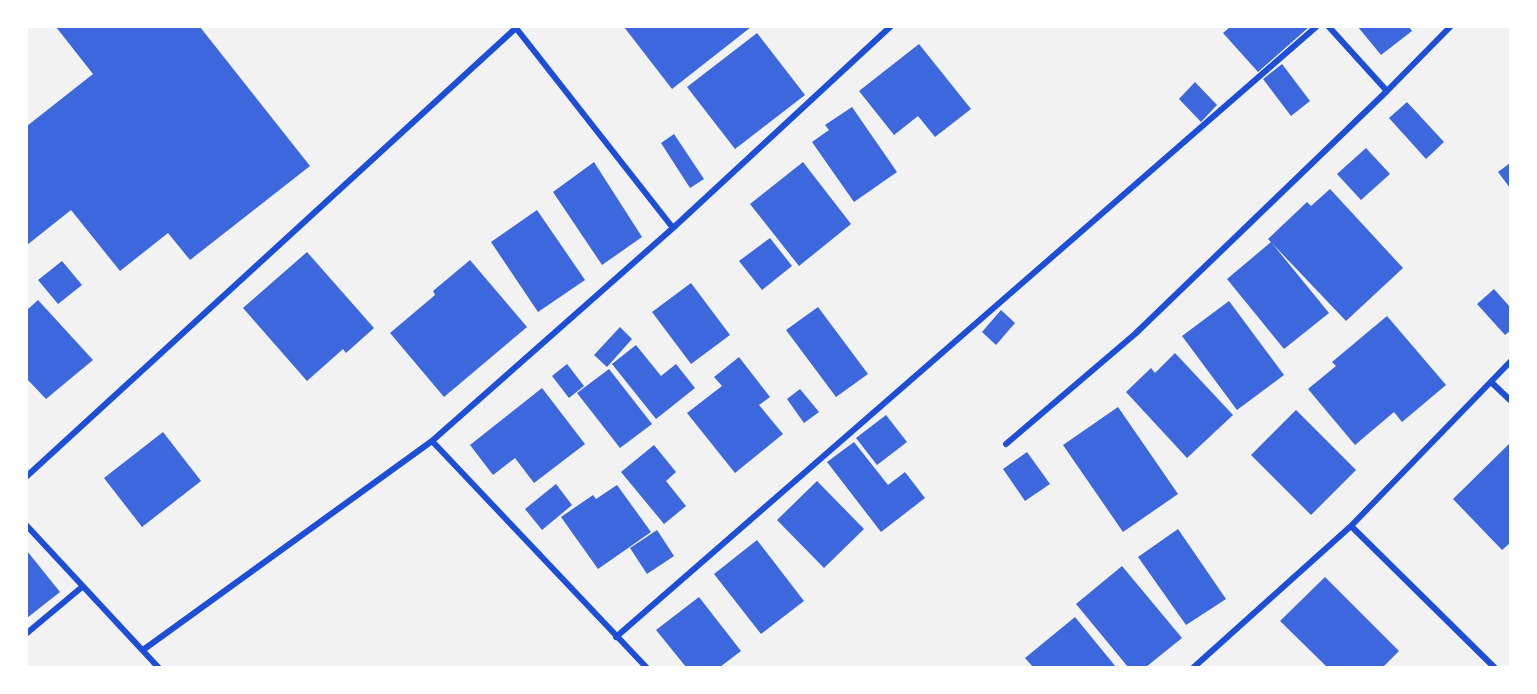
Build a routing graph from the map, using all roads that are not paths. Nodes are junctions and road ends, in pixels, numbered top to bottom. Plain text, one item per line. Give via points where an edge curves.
1 (516, 27) edge
2 (890, 27) edge
3 (1316, 27) edge
4 (1329, 27) edge
5 (1450, 27) edge
6 (1387, 91) junction
7 (673, 228) junction
8 (1510, 362) edge
9 (1491, 382) junction
10 (1510, 400) edge
11 (432, 441) junction
12 (1006, 444) dead end
13 (27, 476) edge
14 (27, 526) edge
15 (1352, 526) junction
16 (82, 587) junction
17 (27, 633) edge
18 (616, 637) junction
19 (142, 650) junction
20 (158, 667) edge
21 (646, 667) edge
22 (1194, 667) edge
23 (1494, 667) edge

1 - 7 street
1 - 13 street
2 - 7 street
3 - 18 street
4 - 6 street
5 - 6 street
6 - 12 street via 1135,334
7 - 11 street
8 - 9 street
9 - 10 street
9 - 15 street
11 - 18 street
11 - 19 street
14 - 16 street
15 - 22 street
15 - 23 street
16 - 17 street
16 - 19 street
18 - 21 street
19 - 20 street

